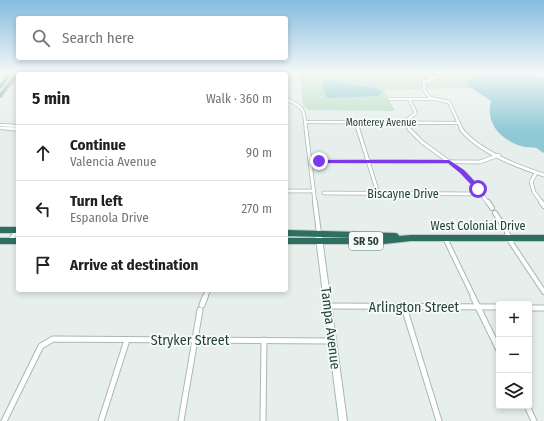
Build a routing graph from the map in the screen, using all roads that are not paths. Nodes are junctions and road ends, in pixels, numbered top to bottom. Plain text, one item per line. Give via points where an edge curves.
1 (426, 93) edge
2 (390, 99) dead end
3 (409, 99) junction
4 (433, 99) junction
5 (288, 100) edge
6 (305, 122) junction
7 (356, 122) junction
8 (404, 122) junction
9 (458, 123) junction
10 (0, 127) edge
11 (16, 127) edge
12 (499, 155) junction
13 (319, 161) dead end
14 (369, 162) junction
15 (449, 162) junction
16 (536, 173) junction
17 (544, 175) edge
18 (288, 191) edge
19 (314, 191) junction
20 (324, 193) dead end
21 (378, 194) junction
22 (482, 194) junction
23 (544, 206) edge
24 (492, 208) dead end
25 (495, 213) dead end
26 (0, 230) edge
27 (16, 230) edge
28 (16, 233) edge
29 (288, 233) edge
30 (319, 238) junction
31 (445, 238) junction
32 (510, 238) junction
33 (544, 238) edge
34 (0, 241) edge
35 (10, 241) junction
36 (16, 241) edge
37 (288, 241) edge
38 (207, 292) edge
39 (544, 292) edge
40 (329, 306) junction
41 (404, 307) junction
42 (478, 307) junction
43 (496, 307) edge
44 (532, 308) edge
45 (544, 308) edge
46 (127, 340) junction
47 (195, 340) junction
48 (264, 340) junction
49 (333, 341) junction
50 (496, 344) edge
51 (528, 409) edge
52 (4, 421) edge
53 (101, 421) edge
54 (181, 421) edge
55 (263, 421) edge
56 (343, 421) edge
57 (440, 421) edge
58 (534, 421) edge

1 - 4 street
2 - 3 street
3 - 4 street
3 - 8 street via 416,113
4 - 9 street via 449,102
5 - 6 street via 303,108
6 - 7 street, Monterey Avenue
6 - 19 street
7 - 8 street, Monterey Avenue
7 - 14 street
8 - 9 street, Monterey Avenue
8 - 15 street via 421,143
9 - 12 street via 468,137
10 - 11 street
12 - 15 street via 480,162
12 - 16 street
13 - 14 street
14 - 15 street
14 - 21 street
15 - 22 street
16 - 17 street
16 - 23 street via 531,182 532,189
18 - 19 street
19 - 30 street
20 - 21 street, Biscayne Drive
21 - 22 street, Biscayne Drive
22 - 24 street
25 - 32 street
26 - 27 highway
28 - 35 street
29 - 30 highway, West Colonial Drive / SR 50
30 - 31 highway, West Colonial Drive / SR 50 via 384,241
30 - 37 highway, West Colonial Drive / SR 50
30 - 40 street, Tampa Avenue
31 - 32 highway, West Colonial Drive / SR 50
31 - 42 street
32 - 33 highway, West Colonial Drive / SR 50
32 - 39 street
34 - 35 highway
35 - 36 highway
38 - 47 street via 201,308
40 - 41 street, Arlington Street
40 - 49 street, Tampa Avenue
41 - 42 street, Arlington Street
41 - 57 street
42 - 43 street, Arlington Street
42 - 50 street
44 - 45 street
46 - 47 street, Stryker Street
46 - 52 street, Stryker Street via 47,341 42,346
46 - 53 street
47 - 48 street, Stryker Street
47 - 54 street
48 - 49 street, Stryker Street
48 - 55 street
49 - 56 street, Tampa Avenue
51 - 58 street

